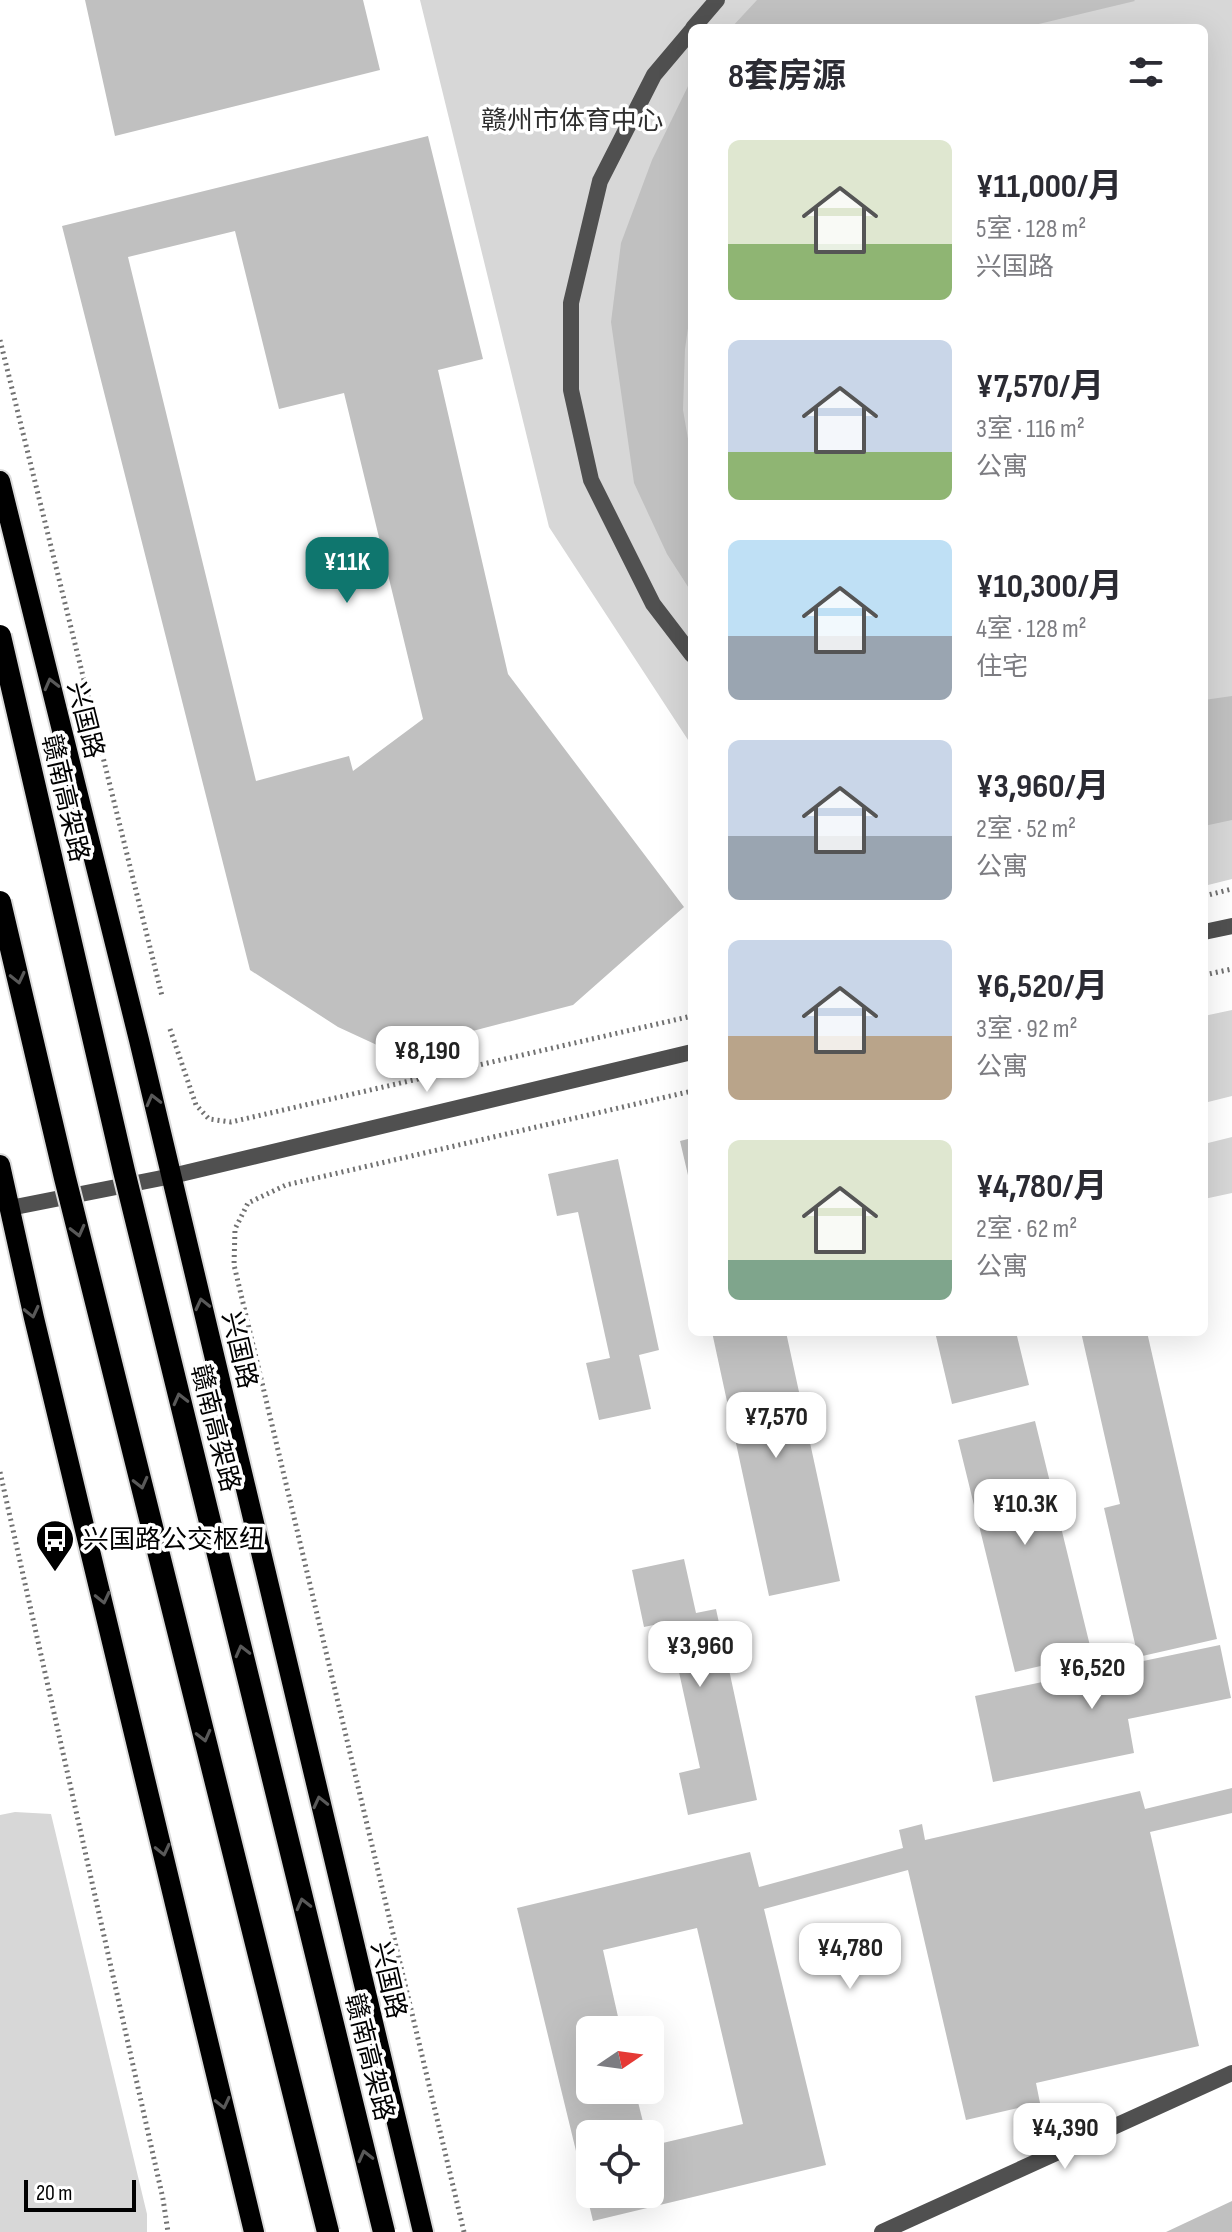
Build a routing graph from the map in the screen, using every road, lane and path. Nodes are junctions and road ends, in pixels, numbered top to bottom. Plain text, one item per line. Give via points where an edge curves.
1 (717, 0) edge
2 (697, 24) edge
3 (688, 35) edge
4 (0, 340) edge
5 (0, 481) edge
6 (0, 636) edge
7 (688, 650) edge
8 (1232, 889) edge
9 (1208, 895) edge
10 (0, 902) edge
11 (1232, 926) edge
12 (1208, 931) edge
13 (1232, 969) edge
14 (1208, 974) edge
15 (163, 1003) dead end
16 (688, 1017) edge
17 (167, 1019) dead end
18 (688, 1053) edge
19 (688, 1092) edge
20 (0, 1165) edge
21 (172, 1176) junction
22 (10, 1208) junction
23 (0, 1472) edge
24 (1232, 2073) edge
25 (168, 2232) edge
26 (254, 2232) edge
27 (328, 2232) edge
28 (384, 2232) edge
29 (423, 2232) edge
30 (464, 2232) edge
31 (882, 2232) edge

1 - 2 street
3 - 7 street via 654,75 600,181 571,303 571,390 591,480 653,604
4 - 15 path
21 -> 5 main road, 兴国路
28 -> 6 highway, 赣南高架路, bridge via 124,1171
8 - 9 path
10 -> 27 highway, bridge
11 - 12 street
13 - 14 path
16 - 17 path via 231,1122 209,1119 196,1105
18 - 21 street
19 - 30 path via 286,1185 248,1203 235,1229 234,1265
20 - 22 main road
21 - 22 street
29 -> 21 main road, 兴国路
22 -> 26 main road
23 - 25 path
24 - 31 street

